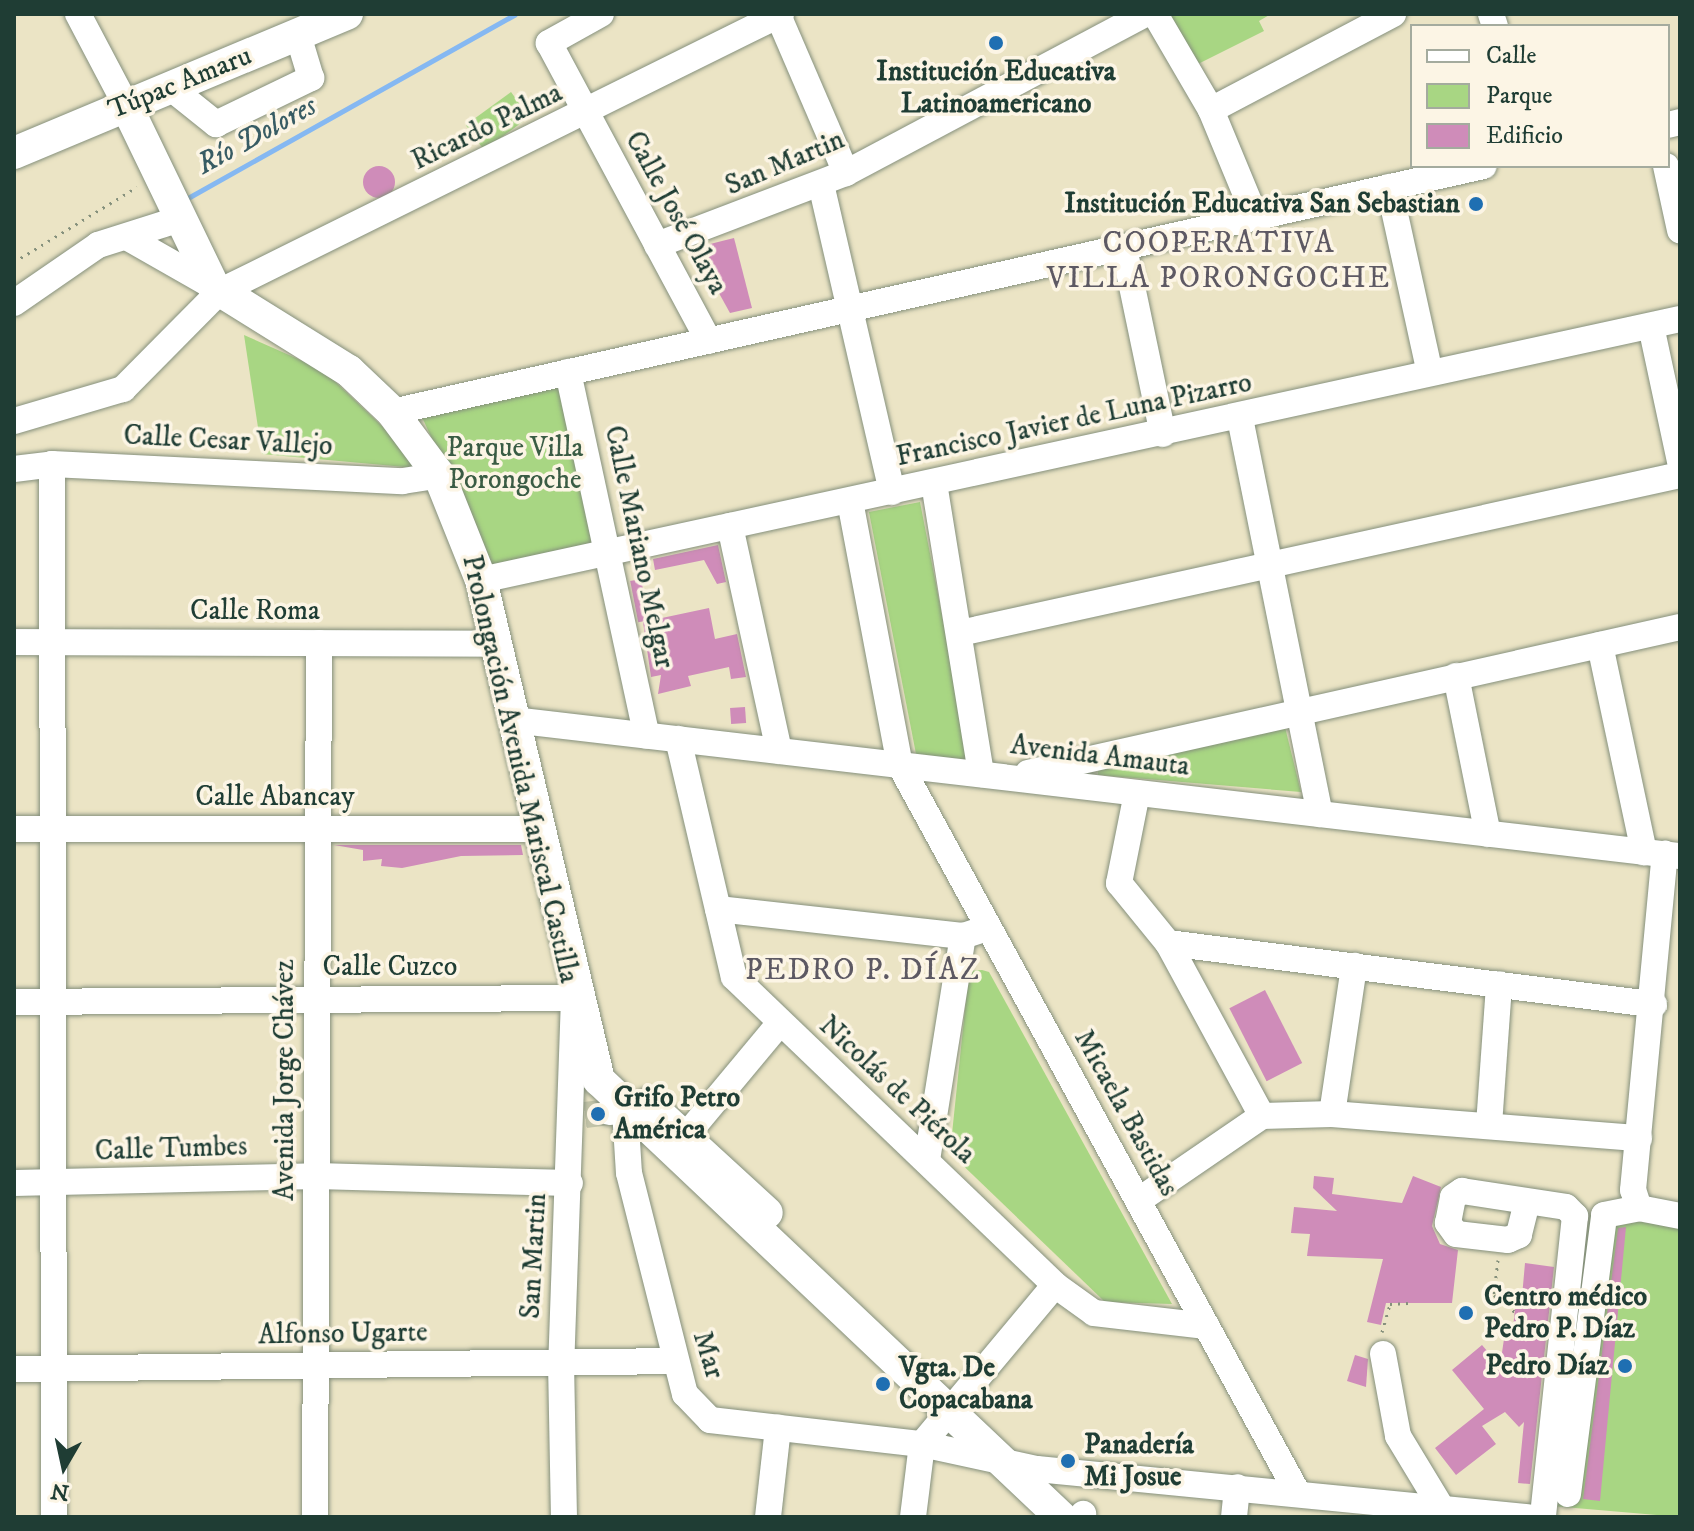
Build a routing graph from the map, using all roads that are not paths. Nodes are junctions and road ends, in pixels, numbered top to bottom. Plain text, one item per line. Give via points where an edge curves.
1 (347, 14) edge
2 (601, 14) edge
3 (1145, 14) edge
4 (1155, 14) edge
5 (1393, 14) edge
6 (780, 15) edge
7 (84, 16) edge
8 (298, 35) junction
9 (171, 88) junction
10 (125, 103) junction
11 (1211, 110) junction
12 (586, 116) junction
13 (14, 153) edge
14 (1475, 168) edge
15 (1666, 168) edge
16 (846, 173) junction
17 (821, 184) junction
18 (1389, 187) junction
19 (178, 214) junction
20 (1255, 216) junction
21 (1680, 230) edge
22 (130, 239) junction
23 (657, 245) junction
24 (1124, 248) junction
25 (216, 289) junction
26 (14, 303) edge
27 (850, 310) junction
28 (1680, 319) edge
29 (1651, 326) junction
30 (709, 341) junction
31 (568, 372) junction
32 (1430, 373) junction
33 (392, 412) junction
34 (1240, 418) junction
35 (14, 421) edge
36 (1163, 434) junction
37 (1680, 461) edge
38 (52, 464) junction
39 (14, 469) edge
40 (439, 475) junction
41 (1680, 475) edge
42 (934, 483) junction
43 (892, 492) junction
44 (850, 501) junction
45 (730, 526) junction
46 (606, 553) junction
47 (1270, 565) junction
48 (481, 580) junction
49 (1680, 627) edge
50 (960, 633) junction
51 (14, 642) edge
52 (53, 642) junction
53 (319, 643) junction
54 (496, 644) junction
55 (1600, 645) junction
56 (1456, 676) junction
57 (1298, 709) junction
58 (513, 720) junction
59 (647, 736) junction
60 (678, 739) junction
61 (779, 751) junction
62 (900, 765) junction
63 (981, 774) junction
64 (1008, 777) junction
65 (1137, 793) junction
66 (1320, 814) junction
67 (14, 829) edge
68 (53, 829) junction
69 (318, 829) junction
70 (537, 829) junction
71 (1488, 834) junction
72 (1663, 854) edge
73 (718, 909) junction
74 (988, 928) junction
75 (963, 936) junction
76 (1168, 943) junction
77 (1354, 966) junction
78 (1499, 984) junction
79 (574, 998) junction
80 (317, 1000) junction
81 (14, 1002) edge
82 (53, 1002) junction
83 (1654, 1004) junction
84 (779, 1024) junction
85 (598, 1114) junction
86 (1332, 1114) junction
87 (1262, 1116) junction
88 (1489, 1125) junction
89 (1639, 1138) junction
90 (678, 1144) junction
91 (927, 1160) junction
92 (317, 1176) junction
93 (14, 1183) edge
94 (570, 1183) junction
95 (53, 1184) junction
96 (1138, 1201) junction
97 (1527, 1202) junction
98 (1639, 1208) junction
99 (1680, 1216) edge
100 (1055, 1285) junction
101 (1206, 1326) junction
102 (1383, 1354) road end
103 (674, 1361) junction
104 (561, 1362) junction
105 (316, 1367) junction
106 (14, 1369) edge
107 (54, 1369) junction
108 (955, 1404) junction
109 (778, 1428) junction
110 (922, 1444) junction
111 (996, 1458) junction
112 (1037, 1469) junction
113 (1237, 1487) junction
114 (1297, 1492) junction
115 (1568, 1494) dead end
116 (1441, 1507) junction
117 (1392, 1510) edge
118 (1078, 1516) edge
119 (54, 1517) edge
120 (315, 1517) edge
121 (564, 1517) edge
122 (768, 1517) edge
123 (913, 1517) edge
124 (1234, 1517) edge
125 (1528, 1517) edge
126 (1543, 1517) edge

1 - 8 main road, Túpac Amaru
2 - 12 street, Calle José Olaya via 549,43
3 - 16 street, San Martin
4 - 11 street
5 - 11 street
6 - 12 street, Ricardo Palma
6 - 16 street
7 - 10 street
8 - 9 main road, Túpac Amaru
8 - 9 street via 311,78 216,124
9 - 10 main road, Túpac Amaru
10 - 13 main road, Túpac Amaru
10 - 19 main road
11 - 20 street
12 - 23 street, Calle José Olaya
12 - 25 street, Ricardo Palma
14 - 18 street
15 - 21 street
16 - 17 street, San Martin
17 - 23 street, San Martin
17 - 27 street
18 - 20 street
18 - 32 street
19 - 22 street
19 - 25 main road
20 - 24 street
22 - 25 street
22 - 26 street via 98,245
23 - 30 street, Calle José Olaya
24 - 27 street
24 - 36 street
25 - 33 main road, Prolongación Avenida Mariscal Castilla via 349,371
25 - 35 street, Ricardo Palma via 123,389
27 - 30 street
27 - 43 street
28 - 29 street, Francisco Javier de Luna Pizarro
29 - 32 street, Francisco Javier de Luna Pizarro
29 - 37 street
30 - 31 street
31 - 33 street
31 - 46 street, Calle Mariano Melgar
32 - 34 street, Francisco Javier de Luna Pizarro
33 - 40 main road, Prolongación Avenida Mariscal Castilla
34 - 36 street, Francisco Javier de Luna Pizarro
34 - 47 street
36 - 42 street, Francisco Javier de Luna Pizarro
38 - 39 street, Calle Cesar Vallejo
38 - 40 street, Calle Cesar Vallejo via 403,481
38 - 52 street
40 - 48 main road, Prolongación Avenida Mariscal Castilla
41 - 47 street
42 - 43 street, Francisco Javier de Luna Pizarro
42 - 50 street
43 - 44 street, Francisco Javier de Luna Pizarro
44 - 45 street, Francisco Javier de Luna Pizarro
44 - 62 street, Micaela Bastidas
45 - 46 street, Francisco Javier de Luna Pizarro
45 - 61 street
46 - 48 street, Francisco Javier de Luna Pizarro
46 - 59 street, Calle Mariano Melgar
47 - 50 street
47 - 57 street
48 - 54 main road, Prolongación Avenida Mariscal Castilla
49 - 55 street
50 - 63 street
51 - 52 street, Calle Roma
52 - 53 street, Calle Roma
52 - 68 street
53 - 54 street, Calle Roma
53 - 69 street, Avenida Jorge Chávez
54 - 58 main road, Prolongación Avenida Mariscal Castilla
55 - 56 street
55 - 72 street
56 - 57 street
56 - 71 street
57 - 64 street
57 - 66 street
58 - 59 street, Avenida Amauta
58 - 70 main road, Prolongación Avenida Mariscal Castilla
59 - 60 street, Avenida Amauta
60 - 61 street, Avenida Amauta
60 - 73 street, Nicolás de Piérola
61 - 62 street, Avenida Amauta
62 - 63 street, Avenida Amauta
62 - 74 street, Micaela Bastidas
63 - 64 street, Avenida Amauta
64 - 65 street, Avenida Amauta
65 - 66 street, Avenida Amauta
65 - 76 street via 1119,883
66 - 71 street, Avenida Amauta
67 - 68 street, Calle Abancay
68 - 69 street, Calle Abancay
68 - 82 street
69 - 70 street, Calle Abancay
69 - 80 street, Avenida Jorge Chávez
70 - 79 main road, Prolongación Avenida Mariscal Castilla
71 - 72 street, Avenida Amauta
72 - 83 street
73 - 75 street
73 - 84 street, Nicolás de Piérola via 734,977
74 - 75 street
74 - 96 street, Micaela Bastidas
75 - 91 street
76 - 77 street
76 - 87 street
77 - 78 street
77 - 86 street
78 - 83 street
78 - 88 street
79 - 80 street, Calle Cuzco
79 - 85 street, San Martin
79 - 85 main road, Prolongación Avenida Mariscal Castilla via 599,1080
79 - 90 main road, Prolongación Avenida Mariscal Castilla via 612,1072
80 - 82 street, Calle Cuzco
80 - 92 street, Avenida Jorge Chávez
81 - 82 street, Calle Cuzco
82 - 95 street
83 - 89 street
84 - 90 street
84 - 91 street, Nicolás de Piérola
85 - 90 main road, Prolongación Avenida Mariscal Castilla
85 - 94 street, San Martin
85 - 103 street, Mar via 629,1173
86 - 87 street
86 - 88 street
87 - 96 street
88 - 89 street
89 - 98 street
90 - 108 main road, Prolongación Avenida Mariscal Castilla
91 - 100 street, Nicolás de Piérola
92 - 94 street, Calle Tumbes
92 - 95 street, Calle Tumbes
92 - 105 street, Avenida Jorge Chávez
93 - 95 street, Calle Tumbes
94 - 104 street, San Martin
95 - 107 street
96 - 101 street, Micaela Bastidas
97 - 97 street via 1462,1191 1453,1197 1451,1230 1501,1241 1519,1235
97 - 126 street via 1566,1207 1576,1223
98 - 99 street
98 - 115 street via 1604,1215
100 - 101 street, Nicolás de Piérola via 1094,1313
100 - 108 street
101 - 114 street, Micaela Bastidas
102 - 116 street via 1398,1436
103 - 104 street, Alfonso Ugarte
103 - 109 street, Mar via 701,1416
104 - 105 street, Alfonso Ugarte
104 - 121 street, San Martin
105 - 107 street, Alfonso Ugarte
105 - 120 street, Avenida Jorge Chávez
106 - 107 street, Alfonso Ugarte
107 - 119 street
108 - 110 street
108 - 111 main road, Prolongación Avenida Mariscal Castilla
108 - 112 main road, Prolongación Avenida Mariscal Castilla
109 - 110 street, Mar
109 - 122 street
110 - 111 street, Mar
110 - 123 street
111 - 112 street
111 - 118 main road, Prolongación Avenida Mariscal Castilla
112 - 113 street
112 - 118 main road, Prolongación Avenida Mariscal Castilla
113 - 114 street
113 - 124 street
114 - 117 street
116 - 117 street
116 - 125 street

